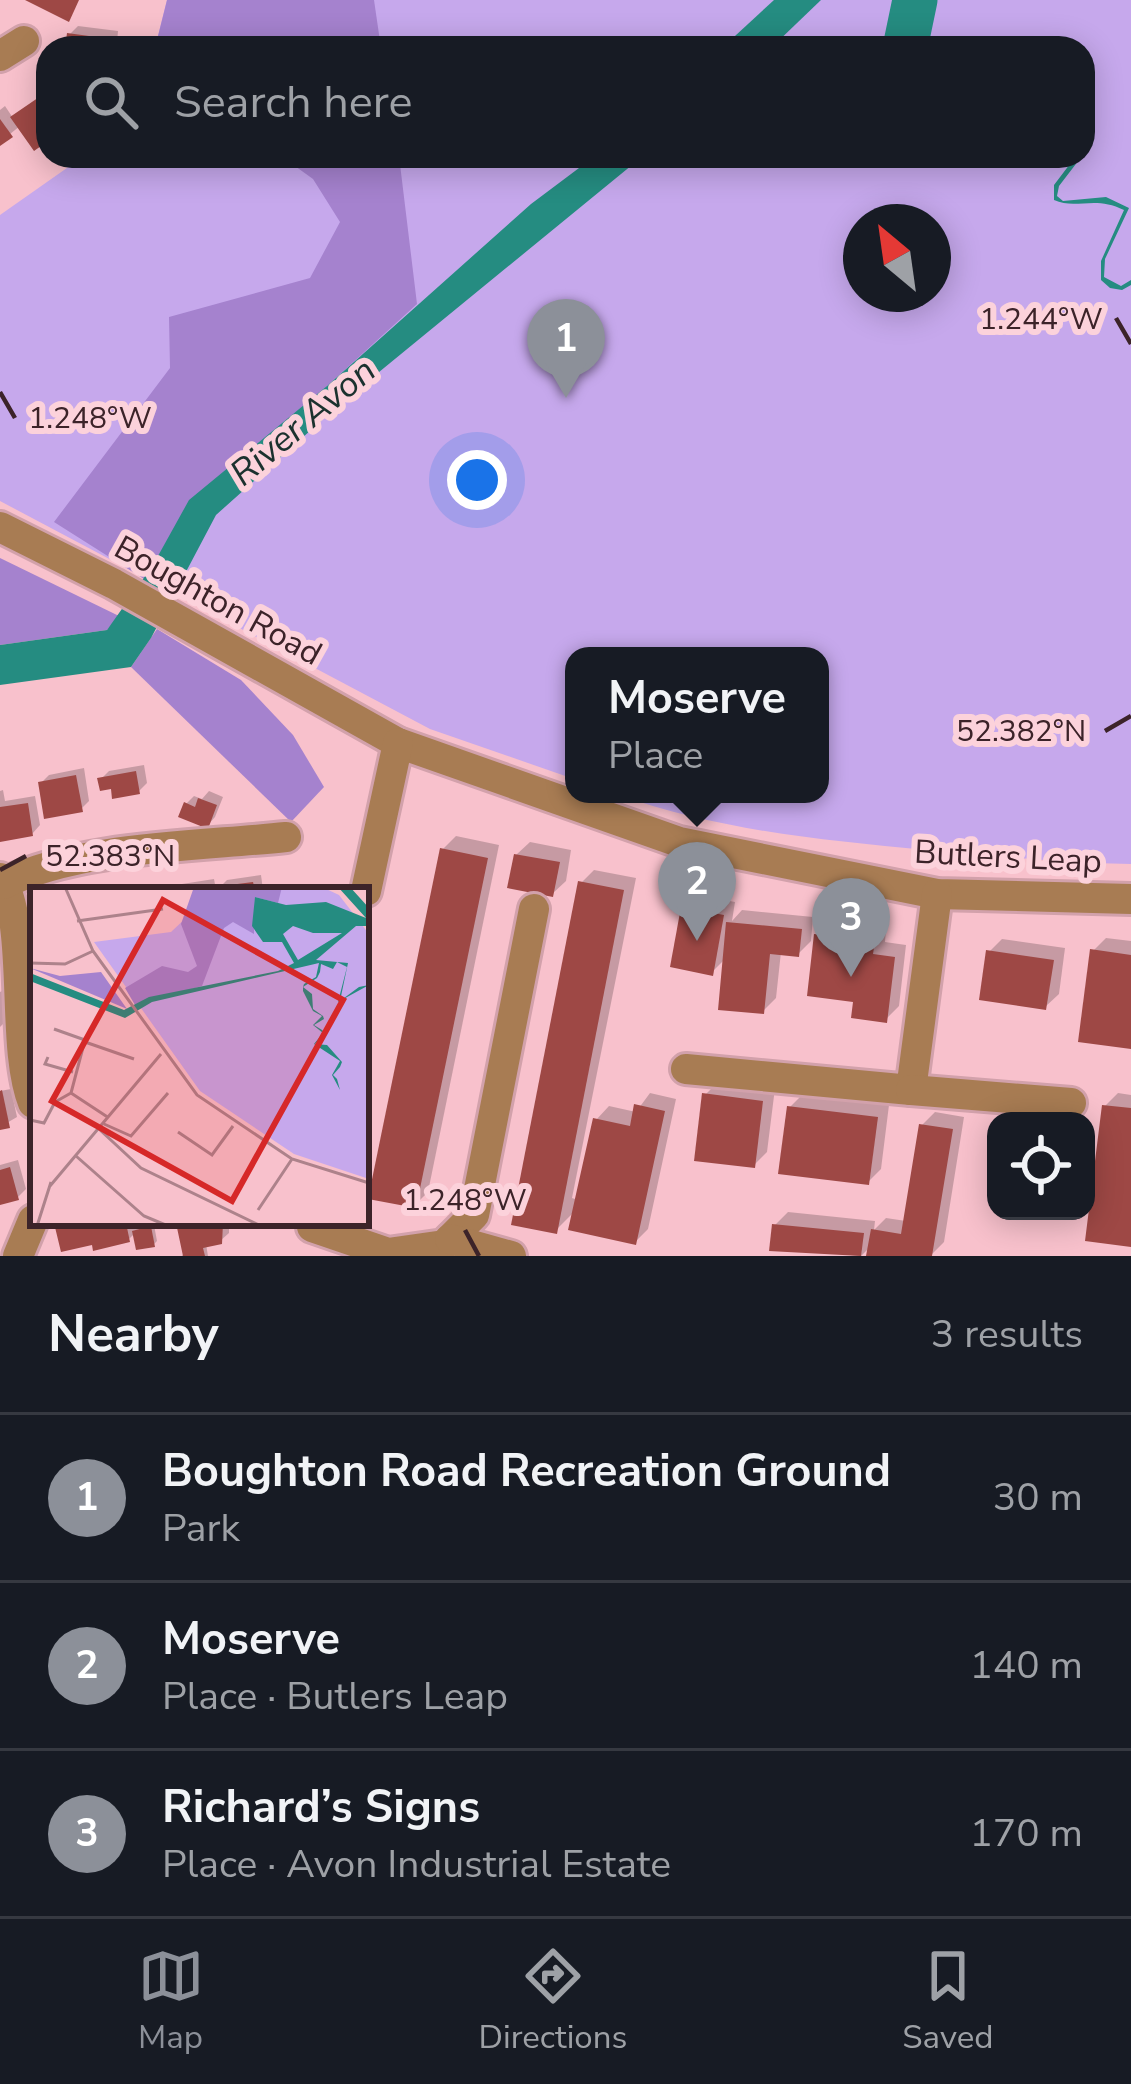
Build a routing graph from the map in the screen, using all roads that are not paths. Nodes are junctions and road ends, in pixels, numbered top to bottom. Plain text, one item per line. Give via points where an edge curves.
1 (0, 527) edge
2 (398, 743) junction
3 (565, 802) edge
4 (568, 803) edge
5 (286, 837) dead end
6 (2, 881) edge
7 (367, 887) edge
8 (937, 894) junction
9 (1131, 899) edge
10 (534, 908) dead end
11 (13, 1066) edge
12 (686, 1069) dead end
13 (911, 1090) junction
14 (30, 1097) edge
15 (1071, 1103) dead end
16 (30, 1226) edge
17 (310, 1236) edge
18 (450, 1239) junction
19 (18, 1256) edge
20 (511, 1256) edge

1 - 2 street, Boughton Road
2 - 3 street, Butlers Leap
2 - 7 street
4 - 8 street, Butlers Leap via 679,842
5 - 6 street via 70,860
6 - 11 street via 11,898
8 - 9 street, Butlers Leap
8 - 13 street
10 - 18 street via 474,1215
11 - 14 street
12 - 13 street
13 - 15 street
16 - 19 street
17 - 18 street via 388,1253
18 - 20 street

